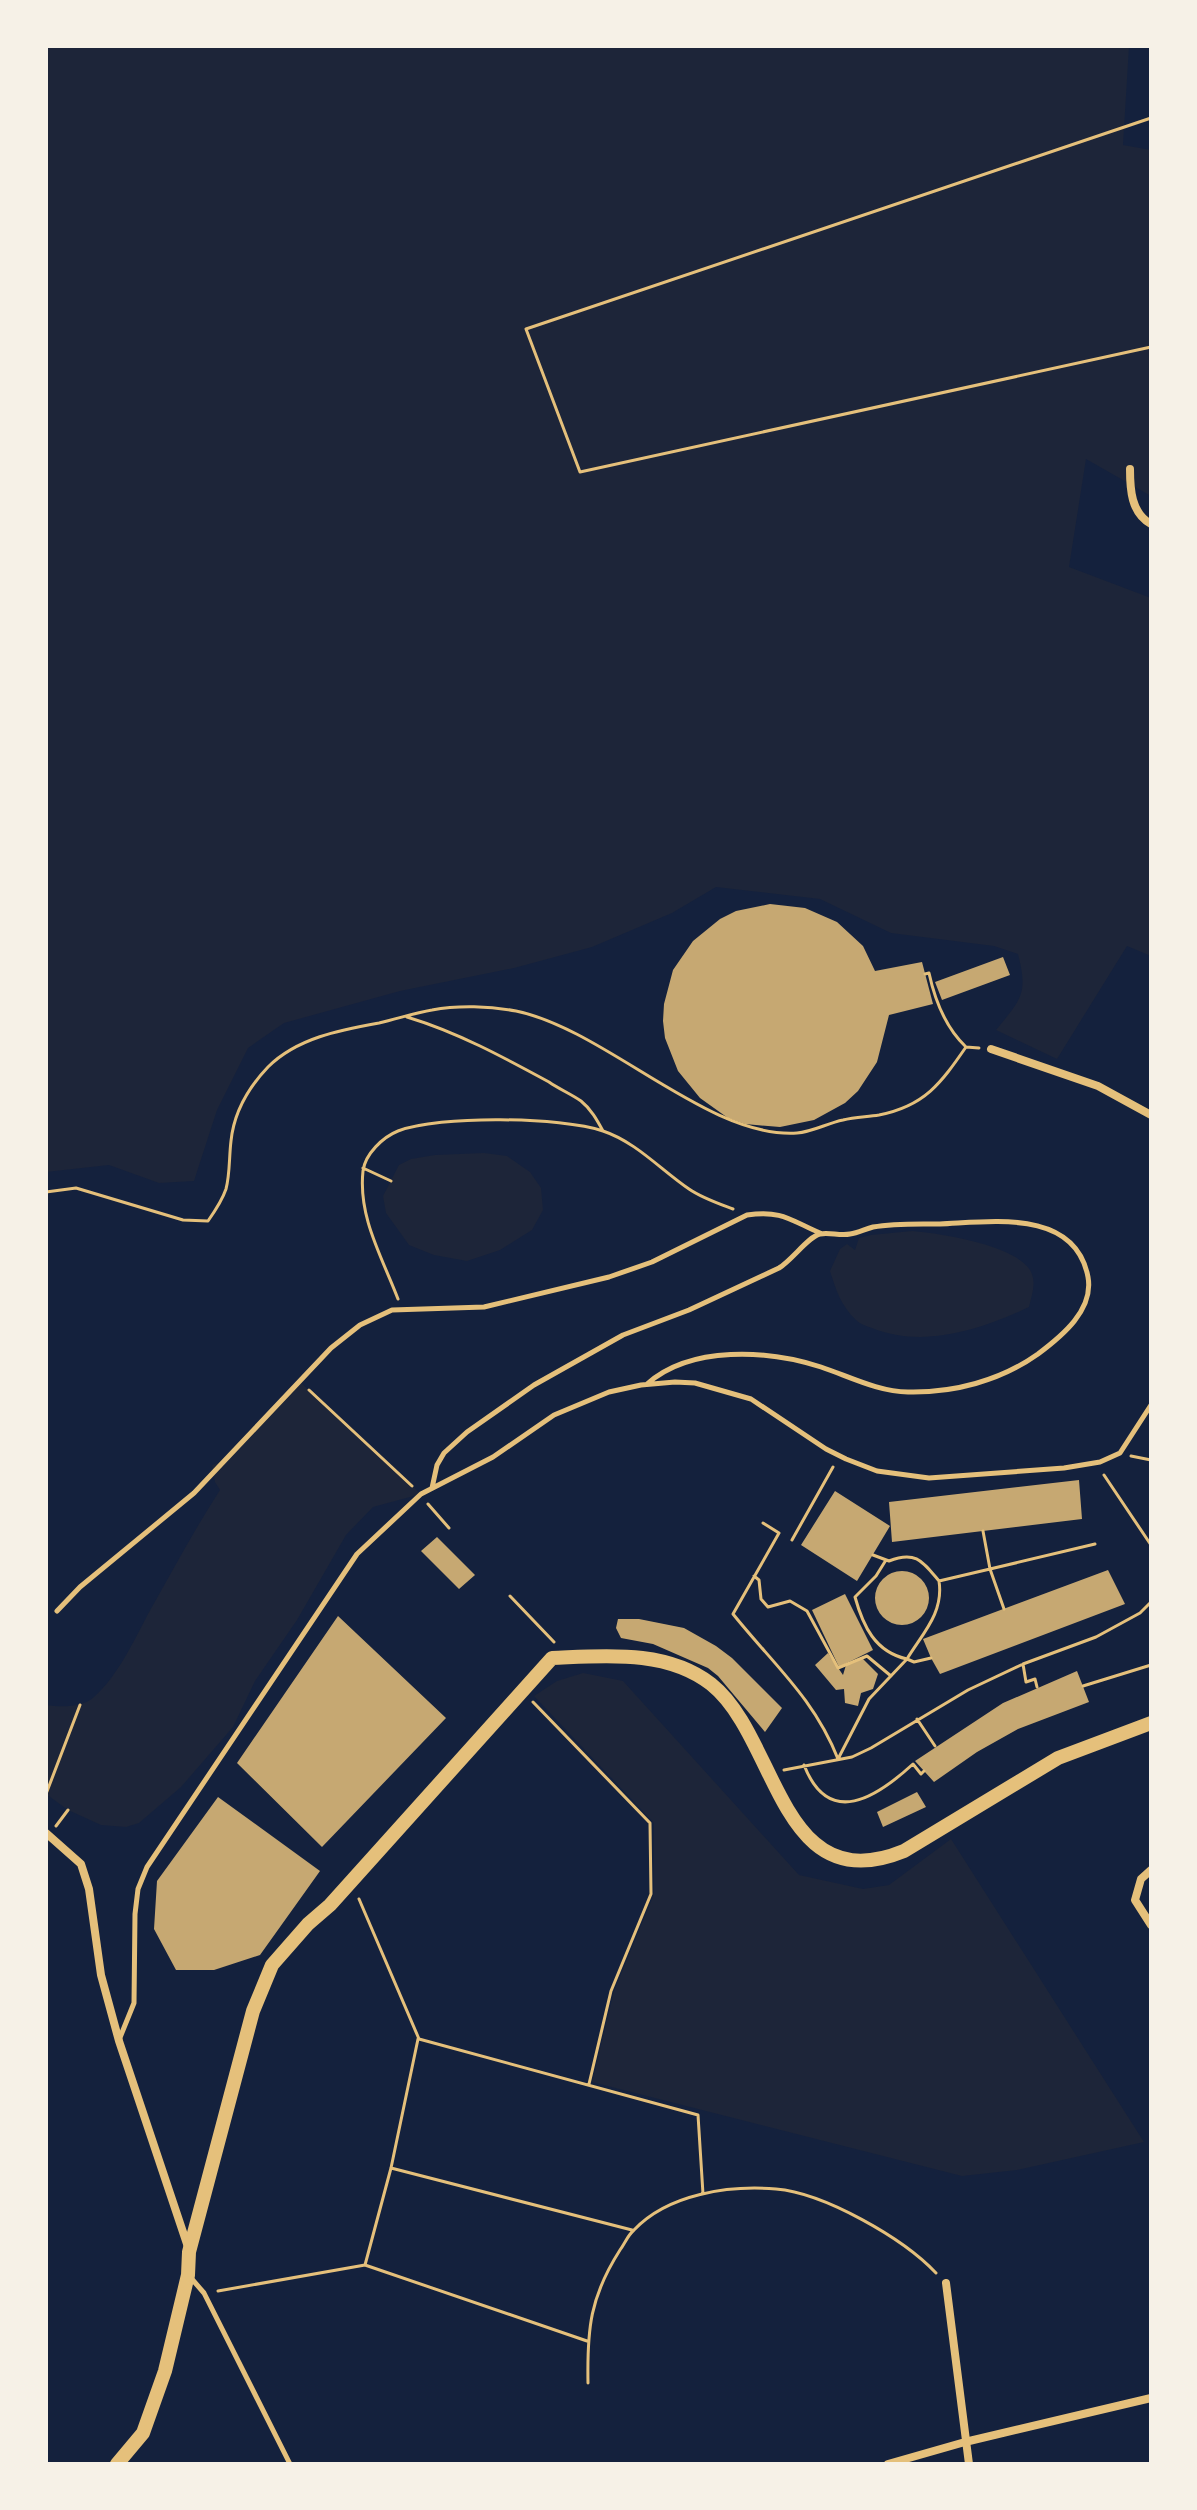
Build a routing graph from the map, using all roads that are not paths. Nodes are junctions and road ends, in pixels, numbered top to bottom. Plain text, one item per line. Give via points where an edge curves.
1 (1130, 469) dead end
2 (1151, 524) edge
3 (991, 1049) road end
4 (1151, 1115) edge
5 (821, 1233) junction
6 (646, 1385) junction
7 (1151, 1405) edge
8 (432, 1489) junction
9 (57, 1611) dead end
10 (1151, 1723) edge
11 (47, 1834) edge
12 (1151, 1870) edge
13 (1151, 1925) edge
14 (119, 2041) junction
15 (189, 2252) junction
16 (188, 2275) junction
17 (946, 2283) road end
18 (1151, 2398) edge
19 (965, 2442) junction
20 (117, 2464) edge
21 (290, 2464) edge
22 (888, 2464) edge
23 (969, 2464) edge

1 - 2 street via 1131,498
3 - 4 street via 1098,1086
5 - 6 lane via 1022,1222 1066,1237 1087,1271 1088,1294 1073,1323 1040,1352 1003,1373 931,1394 863,1382 816,1365 745,1355 670,1366
5 - 8 lane via 779,1268 623,1335 534,1385 444,1453
5 - 9 lane via 789,1217 747,1215 609,1277 484,1307 392,1310 360,1325 331,1348 194,1493
6 - 7 lane via 695,1383 751,1399 839,1456 916,1478 1100,1462 1120,1453
6 - 8 lane via 609,1392 554,1415 493,1457
8 - 14 lane via 357,1554 147,1867 135,1914 134,2003
10 - 15 street via 1058,1758 904,1851 862,1861 818,1847 807,1837 785,1807 745,1724 711,1684 674,1665 632,1656 552,1658 272,1965 253,2011
11 - 14 street via 81,1864
12 - 13 street via 1141,1879 1135,1900
14 - 15 street
15 - 16 street
16 - 20 street via 165,2371 143,2433
16 - 21 lane via 204,2293
17 - 19 street
18 - 19 street
19 - 22 street
19 - 23 street

